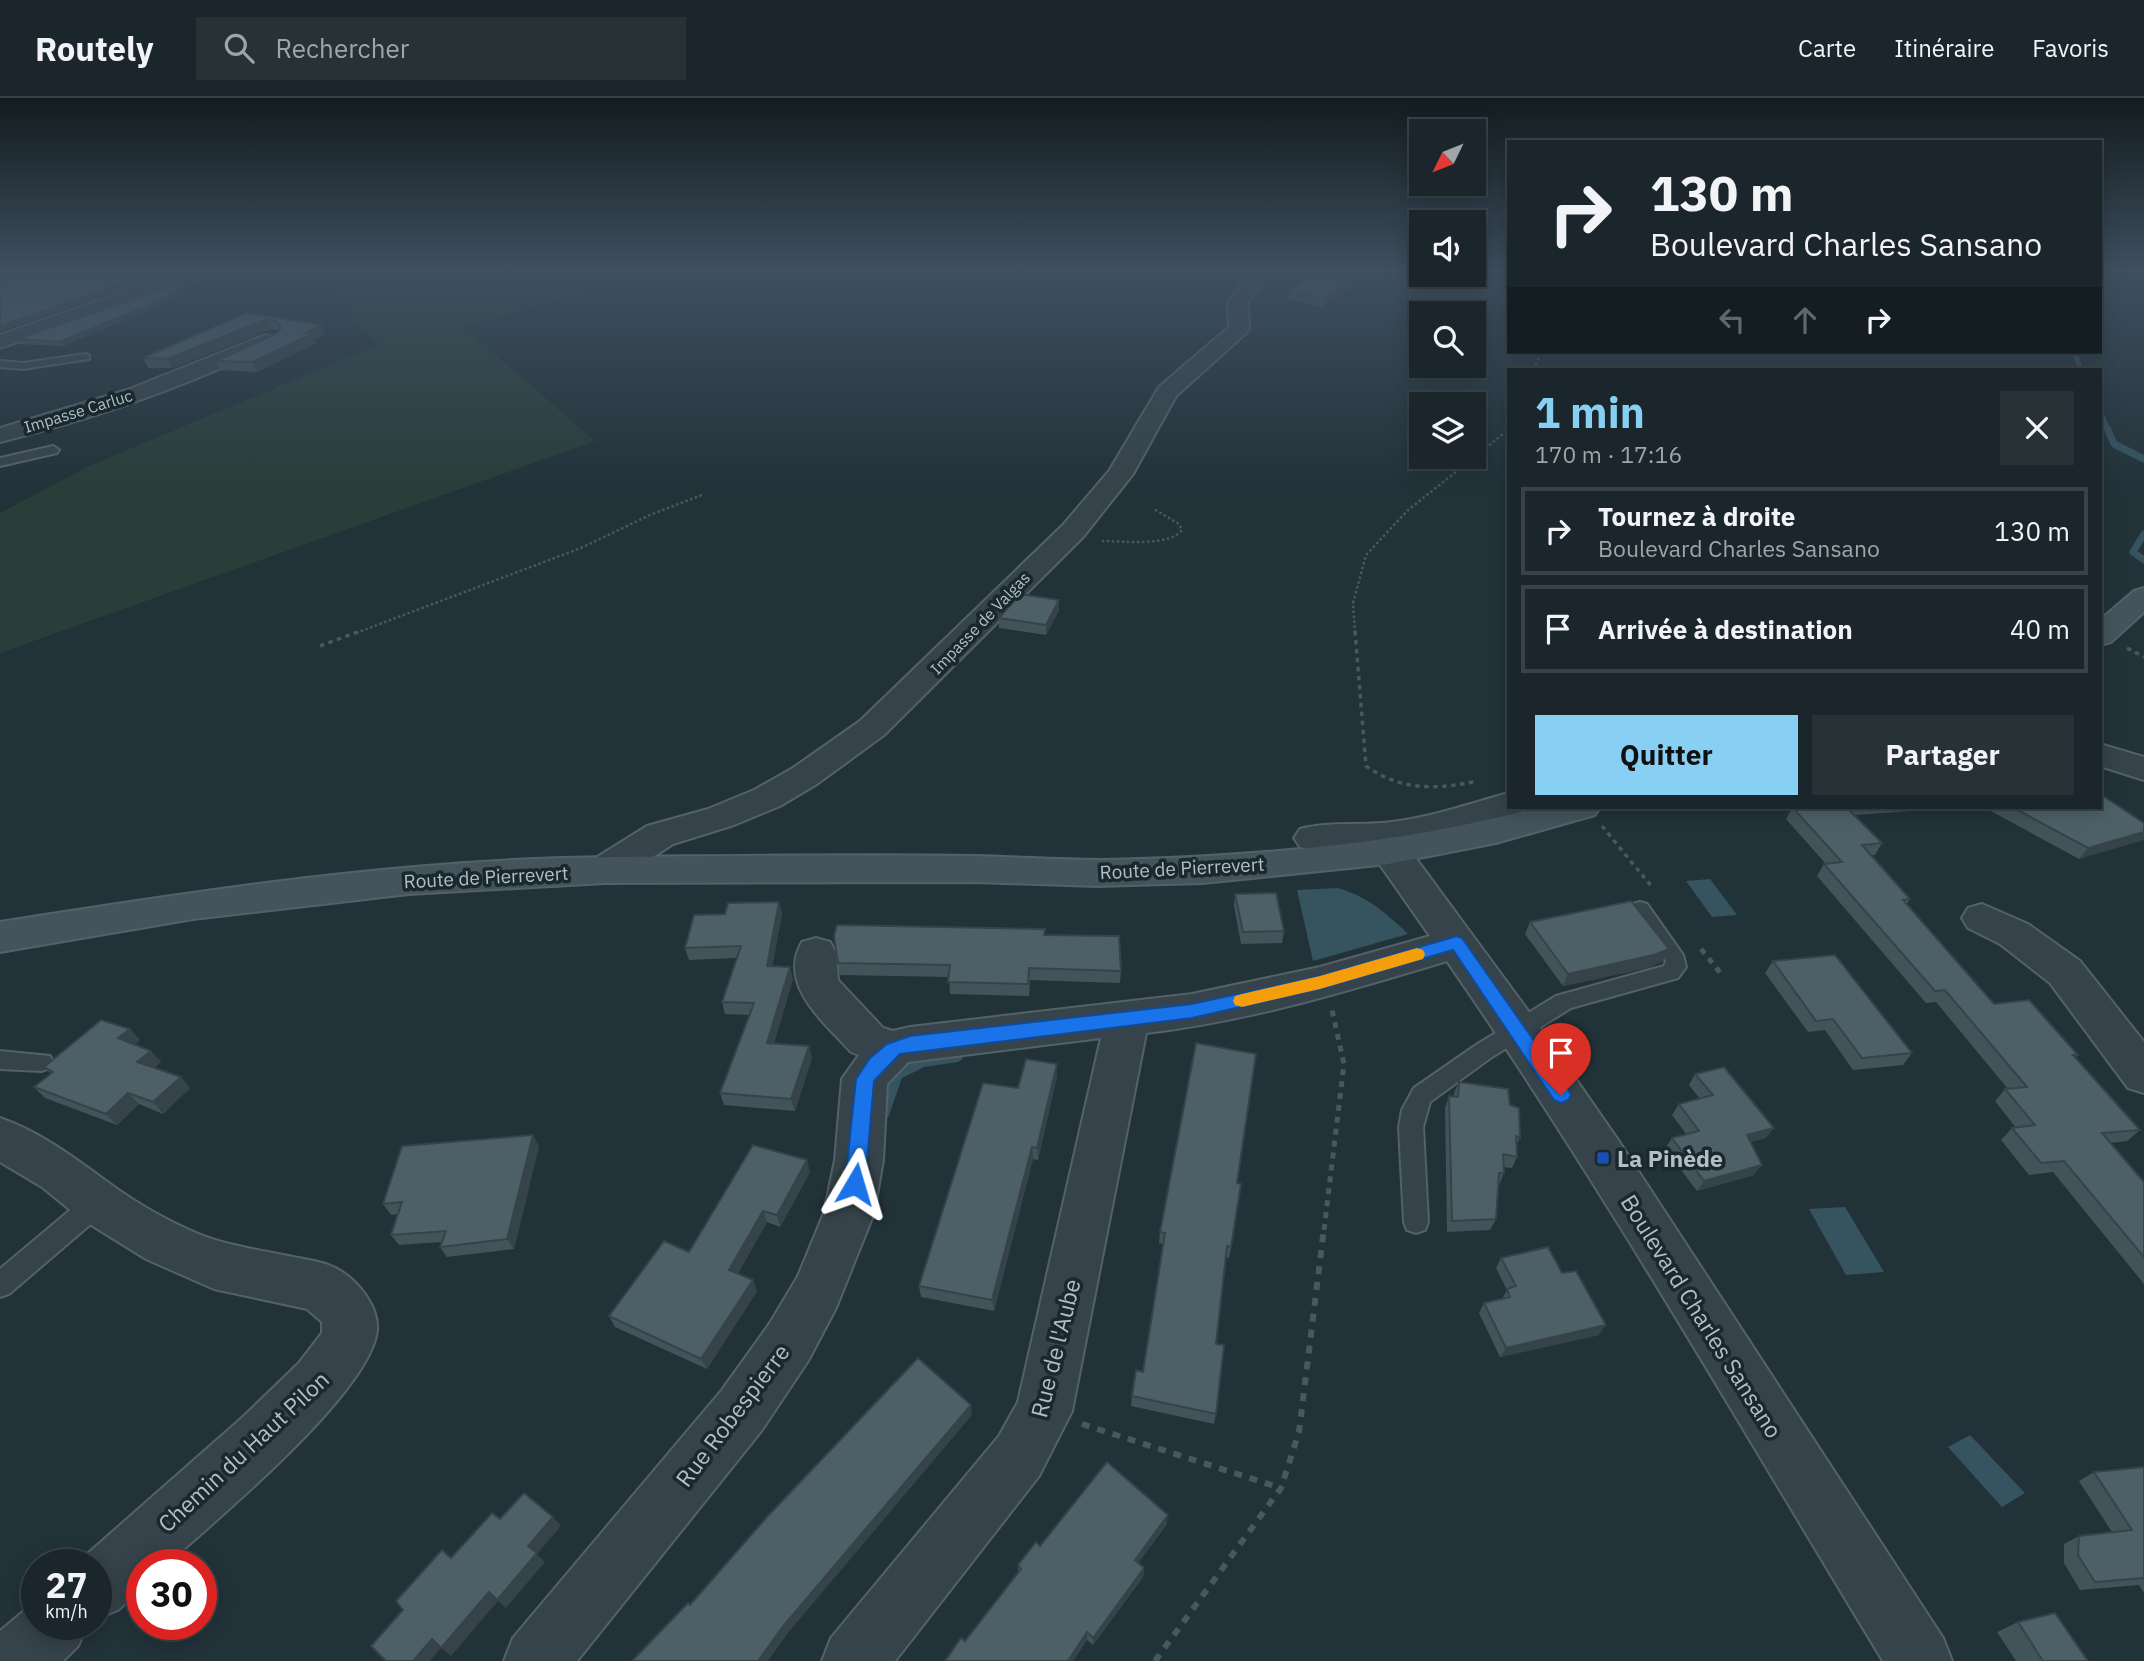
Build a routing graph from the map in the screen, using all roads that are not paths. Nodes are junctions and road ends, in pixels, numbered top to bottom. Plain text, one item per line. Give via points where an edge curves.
1 (258, 344) edge
2 (1222, 344) edge
3 (85, 357) dead end
4 (0, 364) edge
5 (0, 435) edge
6 (53, 450) dead end
7 (0, 462) edge
8 (2144, 597) edge
9 (2102, 634) edge
10 (2102, 756) edge
11 (2144, 769) edge
12 (1500, 795) edge
13 (1575, 809) edge
14 (1313, 838) joint
15 (1377, 840) junction
16 (975, 869) junction
17 (605, 870) junction
18 (1640, 909) edge
19 (1982, 918) dead end
20 (0, 937) edge
21 (1457, 943) junction
22 (816, 953) dead end
23 (1127, 1020) junction
24 (1519, 1031) junction
25 (893, 1049) junction
26 (0, 1060) edge
27 (41, 1062) dead end
28 (2144, 1075) edge
29 (0, 1138) edge
30 (97, 1203) junction
31 (1416, 1222) dead end
32 (0, 1285) edge
33 (112, 1574) edge
34 (38, 1640) edge
35 (15, 1661) edge
36 (536, 1661) edge
37 (854, 1661) edge
38 (1920, 1661) edge

1 - 5 street, Impasse Carluc via 162,384
2 - 17 street, Impasse de Valgas via 1167,392 1120,474 1063,541 930,674 844,749 767,798 732,814 660,835
3 - 4 lane via 23,366
6 - 7 lane
8 - 9 main road
10 - 11 street
12 - 15 street via 1449,825
13 - 15 main road, Route de Pierrevert via 1496,831
14 - 15 street
14 - 16 main road, Route de Pierrevert
15 - 16 main road, Route de Pierrevert via 1203,870
15 - 21 street, Boulevard Charles Sansano
16 - 17 main road, Route de Pierrevert
17 - 20 main road, Route de Pierrevert via 306,891
18 - 24 lane via 1676,960 1676,967 1564,1002
19 - 28 street via 2014,934 2065,972
21 - 23 street via 1320,983
21 - 24 street, Boulevard Charles Sansano
22 - 25 street via 820,988 861,1034
23 - 25 street
23 - 37 street, Rue de l'Aube via 1044,1410 1018,1456
24 - 31 lane via 1433,1085 1418,1103 1411,1127
24 - 38 street, Boulevard Charles Sansano
25 - 36 street, Rue Robespierre via 865,1079 859,1160 849,1213 818,1291 742,1410
26 - 27 lane
29 - 30 street, Chemin du Haut Pilon via 60,1172
30 - 32 lane
30 - 33 street, Chemin du Haut Pilon via 164,1243 214,1265 321,1287 341,1304 350,1330 344,1348 319,1382
34 - 35 street

